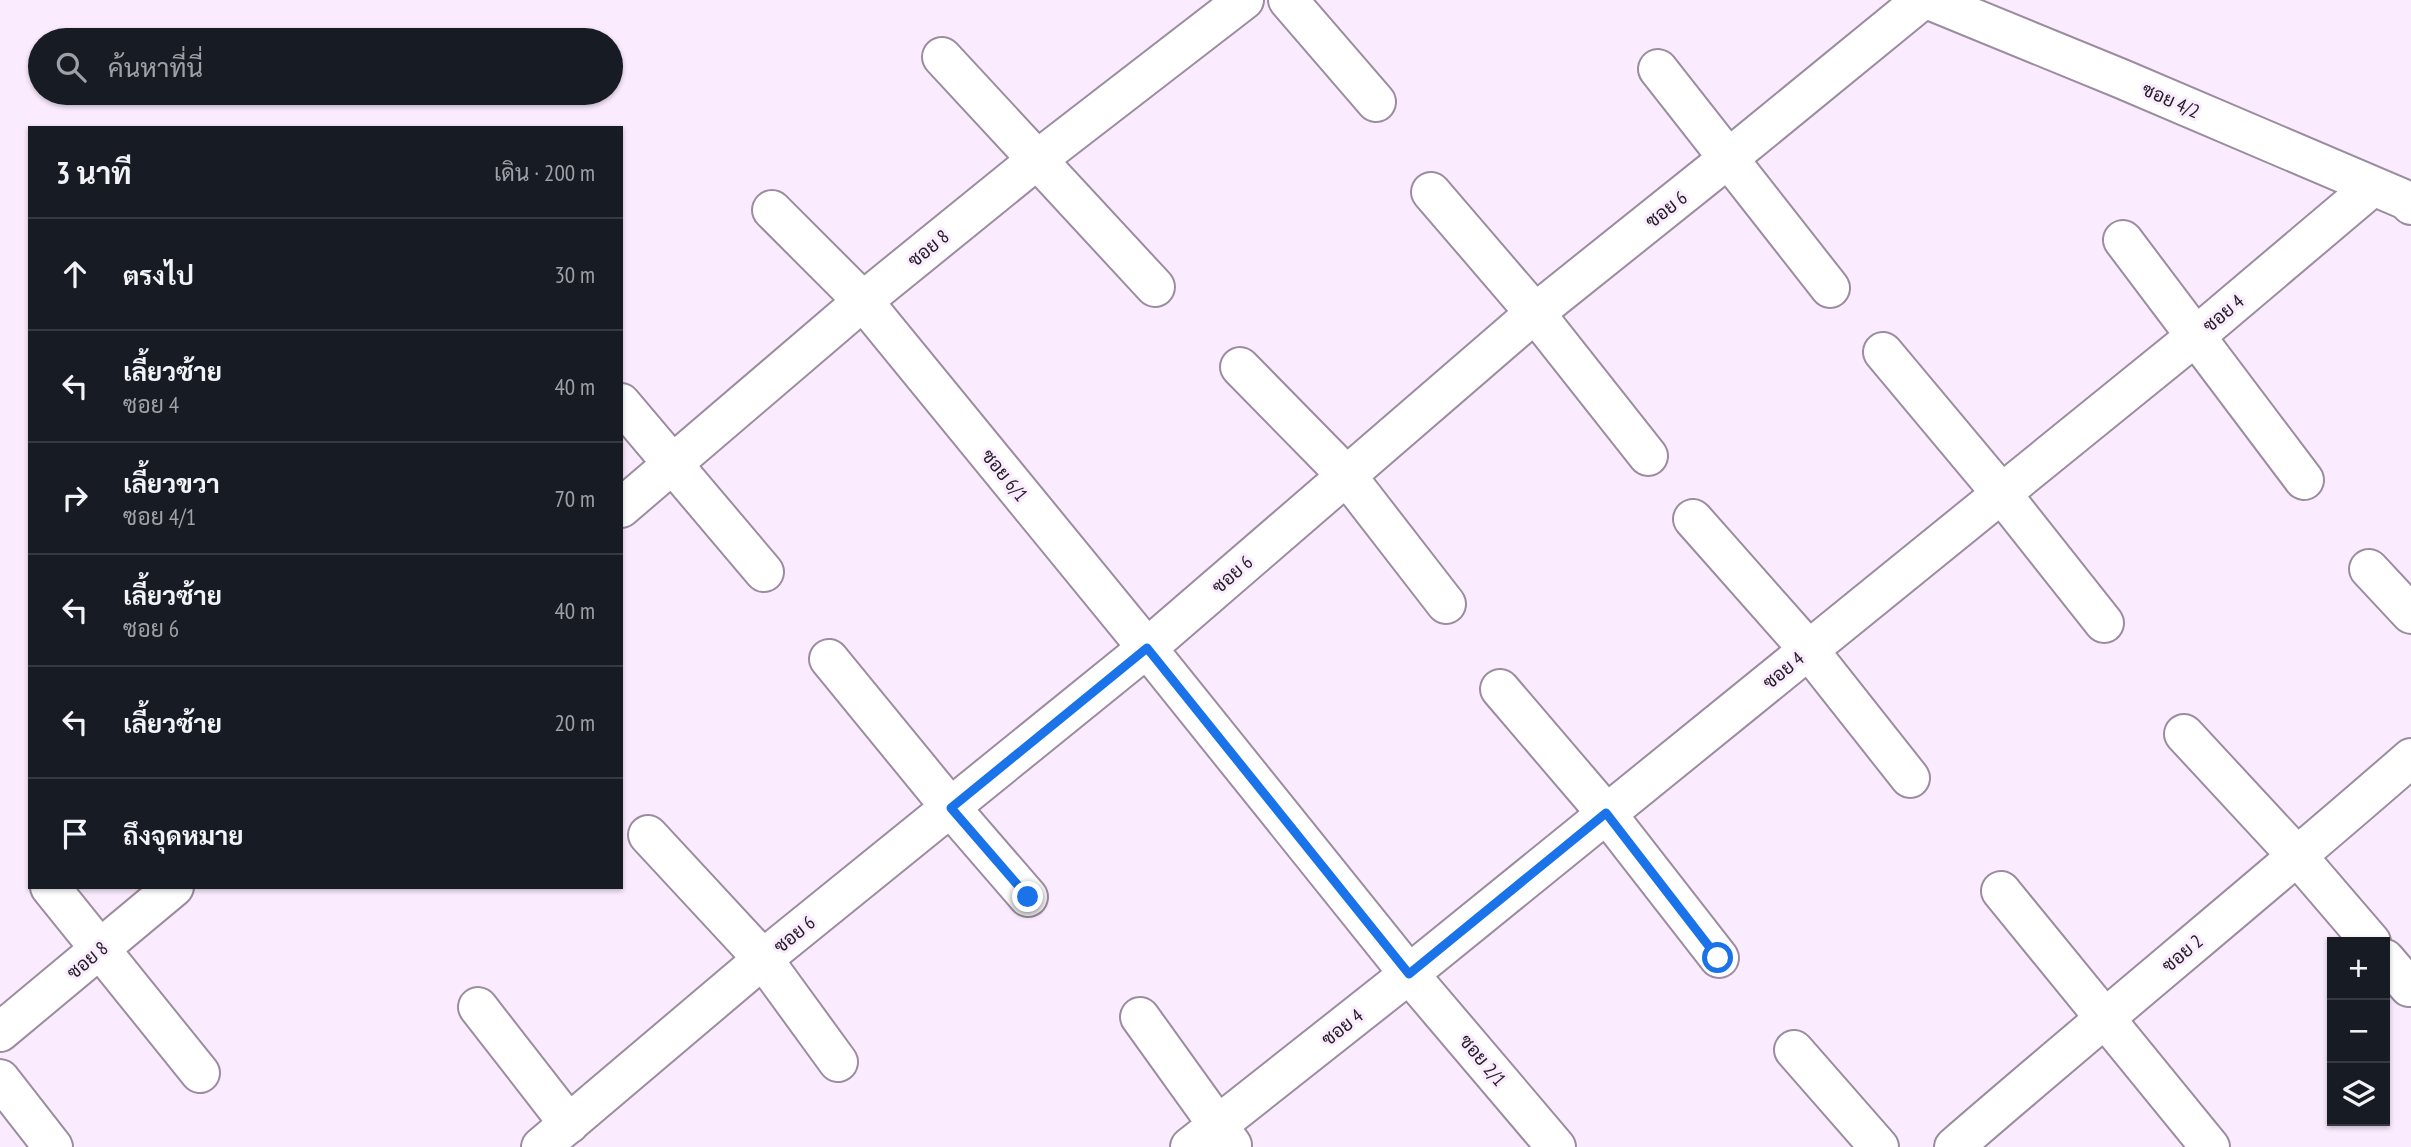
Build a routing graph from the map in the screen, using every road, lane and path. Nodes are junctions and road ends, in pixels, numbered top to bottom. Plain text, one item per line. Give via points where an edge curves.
1 (1244, 0) edge
2 (1288, 0) edge
3 (1922, 0) edge
4 (1929, 0) edge
5 (942, 57) dead end
6 (1658, 69) dead end
7 (1376, 102) dead end
8 (1730, 158) junction
9 (1038, 159) junction
10 (2372, 187) junction
11 (1431, 192) dead end
12 (2411, 205) edge
13 (772, 210) dead end
14 (2123, 240) dead end
15 (1155, 287) dead end
16 (1830, 288) dead end
17 (863, 301) junction
18 (1535, 313) junction
19 (2197, 335) junction
20 (1883, 352) dead end
21 (1240, 367) dead end
22 (623, 405) edge
23 (1647, 456) dead end
24 (673, 464) junction
25 (1346, 475) junction
26 (2304, 480) dead end
27 (2001, 493) junction
28 (623, 506) edge
29 (1693, 519) dead end
30 (2369, 569) dead end
31 (764, 572) dead end
32 (1446, 604) dead end
33 (2411, 614) edge
34 (2104, 623) dead end
35 (1147, 648) junction
36 (1808, 649) junction
37 (829, 659) dead end
38 (1500, 690) dead end
39 (2184, 734) dead end
40 (2411, 758) edge
41 (1910, 778) dead end
42 (951, 808) junction
43 (1606, 813) junction
44 (648, 835) dead end
45 (2298, 857) junction
46 (52, 889) edge
47 (172, 889) edge
48 (2001, 891) dead end
49 (1028, 897) dead end
50 (2367, 937) edge
51 (101, 948) junction
52 (1718, 958) dead end
53 (762, 959) junction
54 (1409, 974) junction
55 (478, 1007) dead end
56 (1140, 1017) dead end
57 (2104, 1017) junction
58 (0, 1032) edge
59 (1794, 1050) dead end
60 (838, 1062) dead end
61 (200, 1073) dead end
62 (0, 1079) edge
63 (555, 1136) edge
64 (1213, 1140) edge
65 (53, 1147) edge
66 (1556, 1147) edge
67 (1880, 1147) edge
68 (1954, 1147) edge
69 (2210, 1147) edge

1 - 9 street, ซอย 8
2 - 7 street
3 - 8 street, ซอย 6
4 - 10 street, ซอย 4/2
5 - 9 street
6 - 8 street
8 - 16 street
8 - 18 street, ซอย 6
9 - 15 street
9 - 17 street, ซอย 8
10 - 12 street, ซอย 4/2
10 - 19 street, ซอย 4
11 - 18 street
13 - 17 street, ซอย 6/1
14 - 19 street
17 - 24 street, ซอย 8
17 - 35 street, ซอย 6/1
18 - 23 street
18 - 25 street, ซอย 6
19 - 26 street
19 - 27 street, ซอย 4
20 - 27 street
21 - 25 street
22 - 24 street
24 - 28 street, ซอย 8
24 - 31 street
25 - 32 street
25 - 35 street, ซอย 6
27 - 34 street
27 - 36 street, ซอย 4
29 - 36 street
30 - 33 street
35 - 42 street, ซอย 6
35 - 54 street, ซอย 6/1
36 - 41 street
36 - 43 street, ซอย 4
37 - 42 street
38 - 43 street
39 - 45 street
40 - 45 street, ซอย 2
42 - 49 street
42 - 53 street, ซอย 6
43 - 52 street
43 - 54 street, ซอย 4
44 - 53 street
45 - 50 street
45 - 57 street, ซอย 2
46 - 51 street
47 - 51 street, ซอย 8
48 - 57 street
51 - 58 street, ซอย 8
51 - 61 street
53 - 60 street
53 - 63 street, ซอย 6
54 - 64 street, ซอย 4
54 - 66 street, ซอย 2/1
55 - 63 street
56 - 64 street
57 - 68 street, ซอย 2
57 - 69 street
59 - 67 street
62 - 65 street

